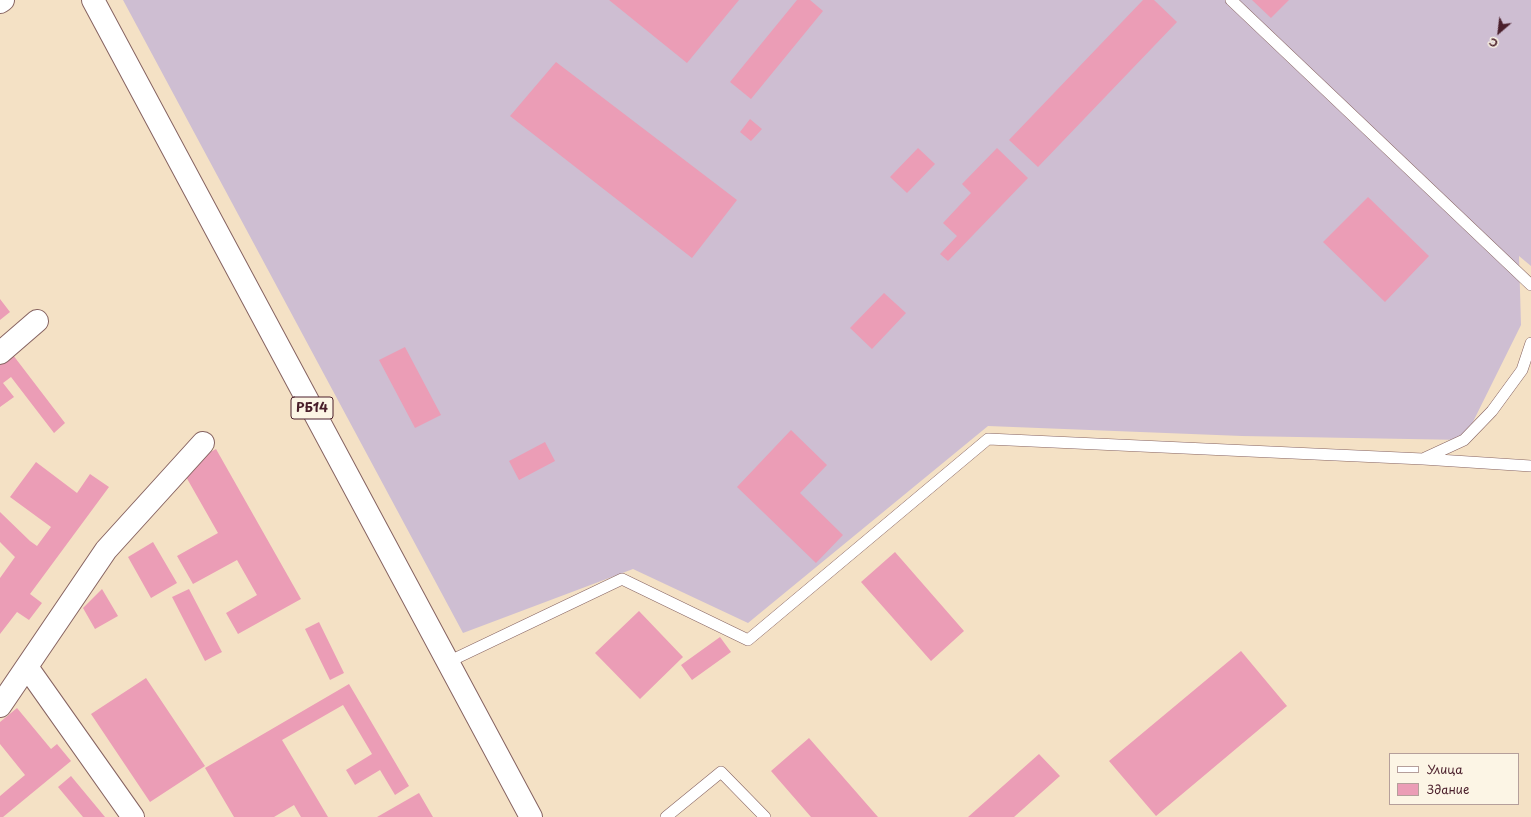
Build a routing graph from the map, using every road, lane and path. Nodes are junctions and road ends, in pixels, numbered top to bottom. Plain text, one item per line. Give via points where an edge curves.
1 (2, 0) edge
2 (93, 0) edge
3 (1231, 0) edge
4 (0, 2) edge
5 (1530, 287) edge
6 (37, 321) dead end
7 (1531, 343) edge
8 (0, 354) edge
9 (203, 443) dead end
10 (1422, 459) junction
11 (1531, 466) edge
12 (448, 662) junction
13 (27, 667) junction
14 (0, 706) edge
15 (133, 817) edge
16 (531, 817) edge
17 (666, 817) edge
18 (765, 817) edge

1 - 4 main road
2 - 12 main road, РБ14
3 - 5 lane
6 - 8 main road
7 - 10 lane via 1522,370 1492,411 1464,440
9 - 13 main road via 106,550
10 - 11 lane
10 - 12 lane via 988,439 748,640 622,579
12 - 16 main road, РБ14
13 - 14 main road
13 - 15 main road
17 - 18 lane via 721,772

